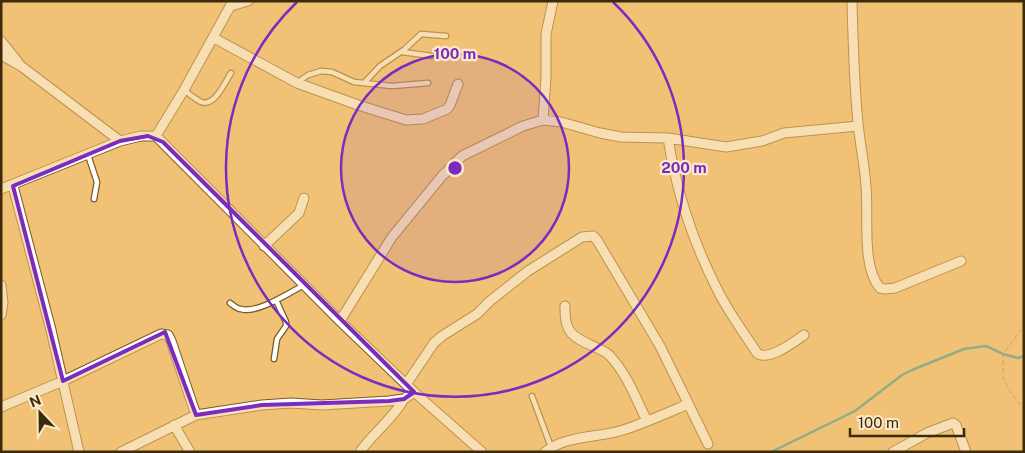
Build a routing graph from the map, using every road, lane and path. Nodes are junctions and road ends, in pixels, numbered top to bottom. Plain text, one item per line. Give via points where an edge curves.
1 (248, 1) edge
2 (553, 1) edge
3 (852, 1) edge
4 (232, 4) edge
5 (446, 36) dead end
6 (214, 38) junction
7 (1, 41) edge
8 (402, 52) junction
9 (1, 55) edge
10 (432, 56) dead end
11 (21, 66) junction
12 (231, 73) dead end
13 (365, 82) junction
14 (297, 83) junction
15 (428, 83) dead end
16 (458, 84) dead end
17 (184, 90) junction
18 (543, 120) junction
19 (858, 126) junction
20 (156, 136) junction
21 (668, 138) junction
22 (120, 141) junction
23 (88, 155) junction
24 (13, 186) junction
25 (1, 189) edge
26 (304, 198) dead end
27 (94, 199) dead end
28 (264, 246) junction
29 (961, 261) dead end
30 (1, 285) edge
31 (304, 285) junction
32 (276, 300) junction
33 (230, 303) dead end
34 (566, 306) dead end
35 (1, 315) edge
36 (340, 321) junction
37 (1024, 322) edge
38 (804, 335) dead end
39 (274, 359) dead end
40 (62, 381) junction
41 (407, 383) junction
42 (414, 392) junction
43 (532, 396) dead end
44 (404, 399) junction
45 (688, 404) junction
46 (1, 407) edge
47 (1024, 409) edge
48 (196, 415) junction
49 (646, 421) junction
50 (174, 425) junction
51 (708, 444) dead end
52 (472, 448) edge
53 (548, 450) edge
54 (79, 452) edge
55 (121, 452) edge
56 (190, 452) edge
57 (360, 452) edge
58 (482, 452) edge
59 (893, 452) edge
60 (966, 452) edge

1 - 4 street
2 - 18 street via 546,34
3 - 19 street
4 - 6 street
5 - 8 lane via 421,34
6 - 14 street
6 - 17 street
7 - 11 street
8 - 10 lane
8 - 13 lane via 380,66
9 - 11 street
11 - 22 street
12 - 17 lane via 209,102 202,102
13 - 14 lane via 354,82 332,72 321,71
13 - 15 lane via 392,86
14 - 16 street via 394,117 412,120 447,109
17 - 20 street
18 - 21 street via 620,137
18 - 36 street via 523,126 462,156 392,237
19 - 21 street via 784,133 741,146 726,147
19 - 29 street via 866,186 868,246 876,284 880,288 895,288
20 - 22 street
20 - 28 street
21 - 38 street via 678,188 697,242 719,292 757,353 766,356
22 - 23 street
23 - 24 street
23 - 27 lane via 97,182
24 - 25 street
24 - 40 street
26 - 28 street via 298,213
28 - 31 street
30 - 35 street
31 - 32 lane
31 - 36 street
32 - 33 lane via 247,310
32 - 39 lane via 286,326 277,339
34 - 49 street via 568,331 609,354 633,390
36 - 41 street
37 - 47 path via 1003,354 1003,378
40 - 46 street
40 - 48 street via 161,334 168,335
40 - 54 street
41 - 42 street
41 - 45 street via 442,336 477,314 528,271 582,237 593,236 660,346
42 - 44 street
42 - 52 street
43 - 53 lane
44 - 48 street via 322,405 262,404
44 - 57 street
45 - 49 street
45 - 51 street
48 - 50 street
49 - 53 street
50 - 55 street
50 - 56 street
52 - 58 street
59 - 60 street via 953,423

